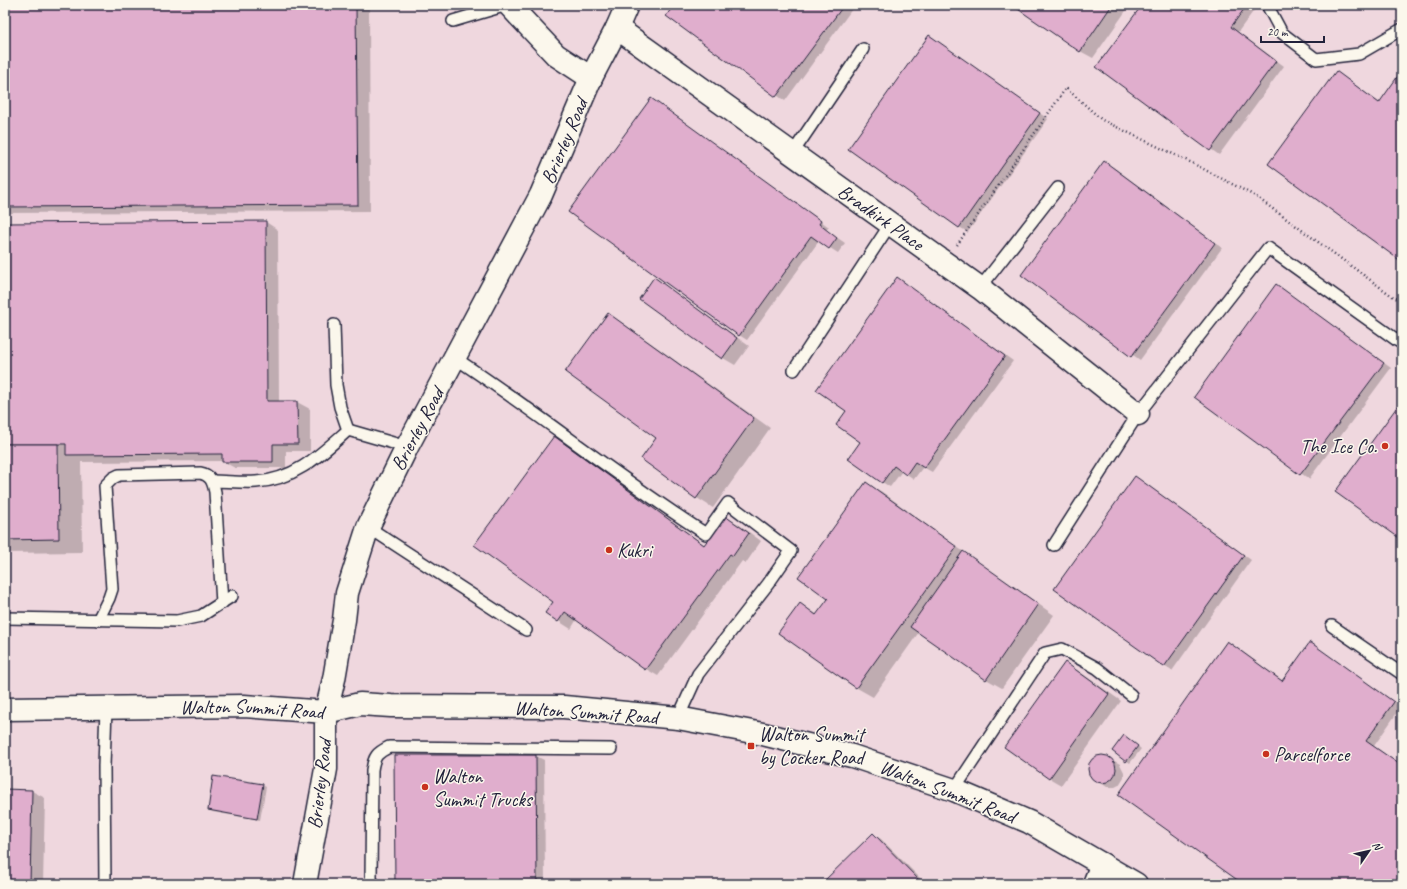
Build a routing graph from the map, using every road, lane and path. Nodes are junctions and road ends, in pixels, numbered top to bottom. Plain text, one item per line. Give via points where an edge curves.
1 (508, 5) edge
2 (627, 5) edge
3 (1267, 5) edge
4 (452, 21) dead end
5 (616, 28) junction
6 (1402, 29) edge
7 (863, 49) dead end
8 (591, 78) junction
9 (792, 154) junction
10 (1058, 188) dead end
11 (891, 223) junction
12 (945, 262) junction
13 (980, 288) junction
14 (1402, 300) edge
15 (334, 325) dead end
16 (1398, 341) dead end
17 (455, 358) junction
18 (794, 370) dead end
19 (1138, 414) junction
20 (348, 430) junction
21 (407, 447) junction
22 (212, 481) junction
23 (368, 527) junction
24 (1054, 545) dead end
25 (232, 596) dead end
26 (222, 603) junction
27 (5, 618) edge
28 (98, 620) junction
29 (1332, 626) dead end
30 (526, 630) dead end
31 (1402, 674) edge
32 (1131, 695) dead end
33 (106, 708) junction
34 (5, 709) edge
35 (326, 712) junction
36 (678, 718) junction
37 (611, 749) dead end
38 (954, 790) junction
39 (1102, 864) junction
40 (105, 884) edge
41 (305, 884) edge
42 (374, 884) edge
43 (1094, 884) edge
44 (1136, 884) edge

1 - 4 lane
1 - 8 street via 556,55
2 - 5 street, Brierley Road
3 - 6 lane via 1282,33 1316,59 1359,54
5 - 8 street, Brierley Road
5 - 9 street, Bradkirk Place
7 - 9 lane
8 - 17 street, Brierley Road via 541,195
9 - 11 street, Bradkirk Place
10 - 13 lane
11 - 12 street, Bradkirk Place
11 - 18 lane
12 - 13 street, Bradkirk Place
12 - 14 path via 1066,88 1102,120 1255,196 1395,298
13 - 19 street, Bradkirk Place
15 - 20 lane via 336,385
16 - 19 lane via 1268,248
17 - 21 street, Brierley Road
17 - 36 lane via 706,534 728,503 791,551 698,674
19 - 24 lane
20 - 21 lane
20 - 22 lane via 317,458 290,474 256,482
21 - 23 street, Brierley Road
22 - 26 lane via 215,492
22 - 28 lane via 200,473 119,475 105,486 112,589
23 - 30 lane
23 - 35 street, Brierley Road via 347,593 334,679
25 - 26 lane
26 - 28 lane via 201,616 177,621
27 - 28 lane
29 - 31 lane
32 - 38 lane via 1097,668 1062,649 1044,653
33 - 34 street, Walton Summit Road
33 - 35 street, Walton Summit Road via 244,706
33 - 40 lane
35 - 36 street, Walton Summit Road via 360,704 564,707
35 - 41 street, Brierley Road via 326,769
36 - 38 street, Walton Summit Road via 763,734 852,756
37 - 42 lane via 389,747 379,752 373,761 372,770 371,879
38 - 39 street, Walton Summit Road via 1029,822
39 - 43 street
39 - 44 street, Walton Summit Road

